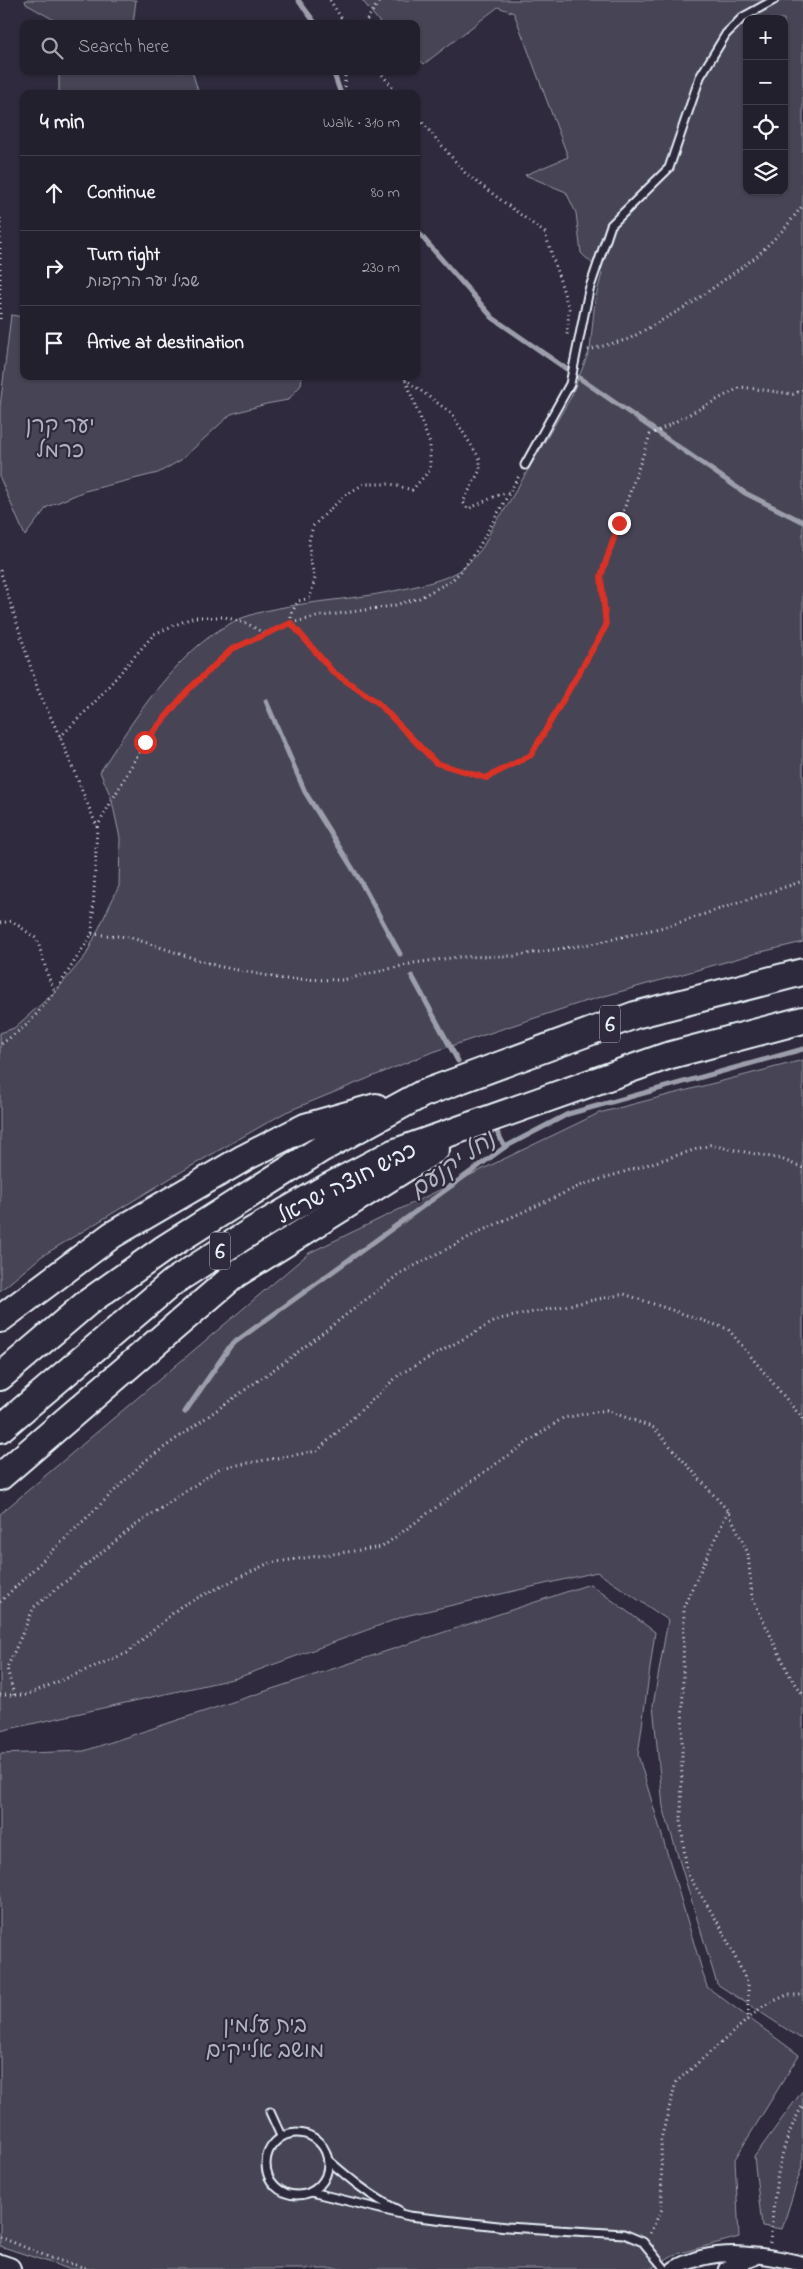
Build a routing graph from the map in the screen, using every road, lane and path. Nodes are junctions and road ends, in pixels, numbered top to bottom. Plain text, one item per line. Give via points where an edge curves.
1 (330, 0) edge
2 (380, 0) edge
3 (774, 0) edge
4 (342, 20) edge
5 (367, 20) edge
6 (345, 75) edge
7 (382, 75) edge
8 (345, 90) edge
9 (395, 90) edge
10 (420, 120) edge
11 (803, 205) edge
12 (0, 218) edge
13 (0, 323) edge
14 (566, 339) dead end
15 (577, 352) junction
16 (405, 380) edge
17 (408, 380) edge
18 (803, 390) edge
19 (525, 465) joint
20 (510, 492) junction
21 (0, 570) edge
22 (291, 623) junction
23 (265, 634) junction
24 (60, 737) junction
25 (97, 827) junction
26 (803, 881) edge
27 (0, 923) edge
28 (92, 934) junction
29 (803, 972) edge
30 (55, 992) junction
31 (803, 1020) edge
32 (0, 1045) edge
33 (422, 1094) junction
34 (473, 1126) junction
35 (803, 1168) edge
36 (0, 1319) edge
37 (0, 1376) edge
38 (803, 1423) edge
39 (0, 1429) edge
40 (0, 1477) edge
41 (728, 1511) junction
42 (0, 1602) edge
43 (803, 1694) edge
44 (0, 1695) edge
45 (14, 1695) junction
46 (803, 1995) edge
47 (748, 2018) junction
48 (803, 2105) edge
49 (270, 2112) dead end
50 (281, 2136) junction
51 (328, 2160) junction
52 (311, 2192) junction
53 (409, 2216) junction
54 (0, 2237) edge
55 (644, 2242) junction
56 (765, 2256) junction
57 (803, 2264) edge
58 (0, 2266) edge
59 (9, 2269) edge
60 (90, 2269) edge
61 (665, 2269) edge
62 (674, 2269) edge
63 (726, 2269) edge

1 - 4 path
2 - 5 path
3 - 15 lane via 743,17 726,34 700,77 669,168 611,225 589,290
6 - 8 path
7 - 9 path
10 - 14 path via 466,174 545,233 569,309
11 - 15 path via 756,257 692,303 629,339
12 - 13 path
15 - 19 lane via 570,384
16 - 22 path via 430,444 430,470 412,490 391,484 364,484 345,495 312,526 310,559 315,578 310,598 298,601 291,614
17 - 20 path via 451,413 480,459 480,470 463,502 468,509
18 - 22 path via 794,394 741,387 650,435 601,576 606,626 531,755 486,778 436,763 377,702 333,672
19 - 20 path
20 - 22 path via 477,550 451,581 418,598 392,606
21 - 24 path via 38,690
22 - 23 path
23 - 24 path via 248,624 225,617 194,617 154,634
23 - 25 path via 232,649 188,690 145,742
24 - 25 path
25 - 28 path
26 - 28 path via 672,925 596,943 514,956 458,957 414,963 343,980 284,979 217,966 129,937
27 - 30 path via 12,921 37,938
28 - 30 path
29 - 33 highway, כביש חוצה ישראל / 6 via 635,1015
30 - 32 path via 28,1024
31 - 34 highway, כביש חוצה ישראל / 6 via 666,1056
33 - 36 highway via 305,1127 244,1158 112,1235
33 - 37 highway, כביש חוצה ישראל / 6 via 321,1148 162,1250 87,1303
34 - 39 highway, כביש חוצה ישראל / 6 via 392,1153 252,1230 173,1282
34 - 40 highway via 236,1274
35 - 42 path via 781,1159 710,1145 582,1185 481,1231 399,1274 290,1358 145,1461
38 - 45 path via 728,1329 624,1294 499,1319 400,1374 317,1451 220,1468 134,1527 34,1607 6,1668
41 - 43 path via 748,1553 752,1597 790,1676
41 - 45 path via 654,1428 606,1410 563,1418 382,1547 269,1563 181,1606 127,1653 26,1695
41 - 47 path via 684,1606 681,1825 687,1873 720,1926 748,1984
44 - 45 path
46 - 47 path via 787,1995 763,2006
47 - 55 path via 676,2082 662,2139 662,2209
48 - 56 path via 789,2128 776,2177
49 - 50 lane
50 - 51 lane via 301,2132 311,2135 322,2146
50 - 52 lane via 268,2152 267,2174 280,2190 301,2195
51 - 52 lane via 325,2179
51 - 53 lane via 379,2201
52 - 53 lane
53 - 55 lane via 507,2227 602,2231 624,2234
54 - 60 path via 50,2258
55 - 61 lane
56 - 57 street
56 - 62 street via 727,2254 704,2257
56 - 63 street
58 - 59 main road

